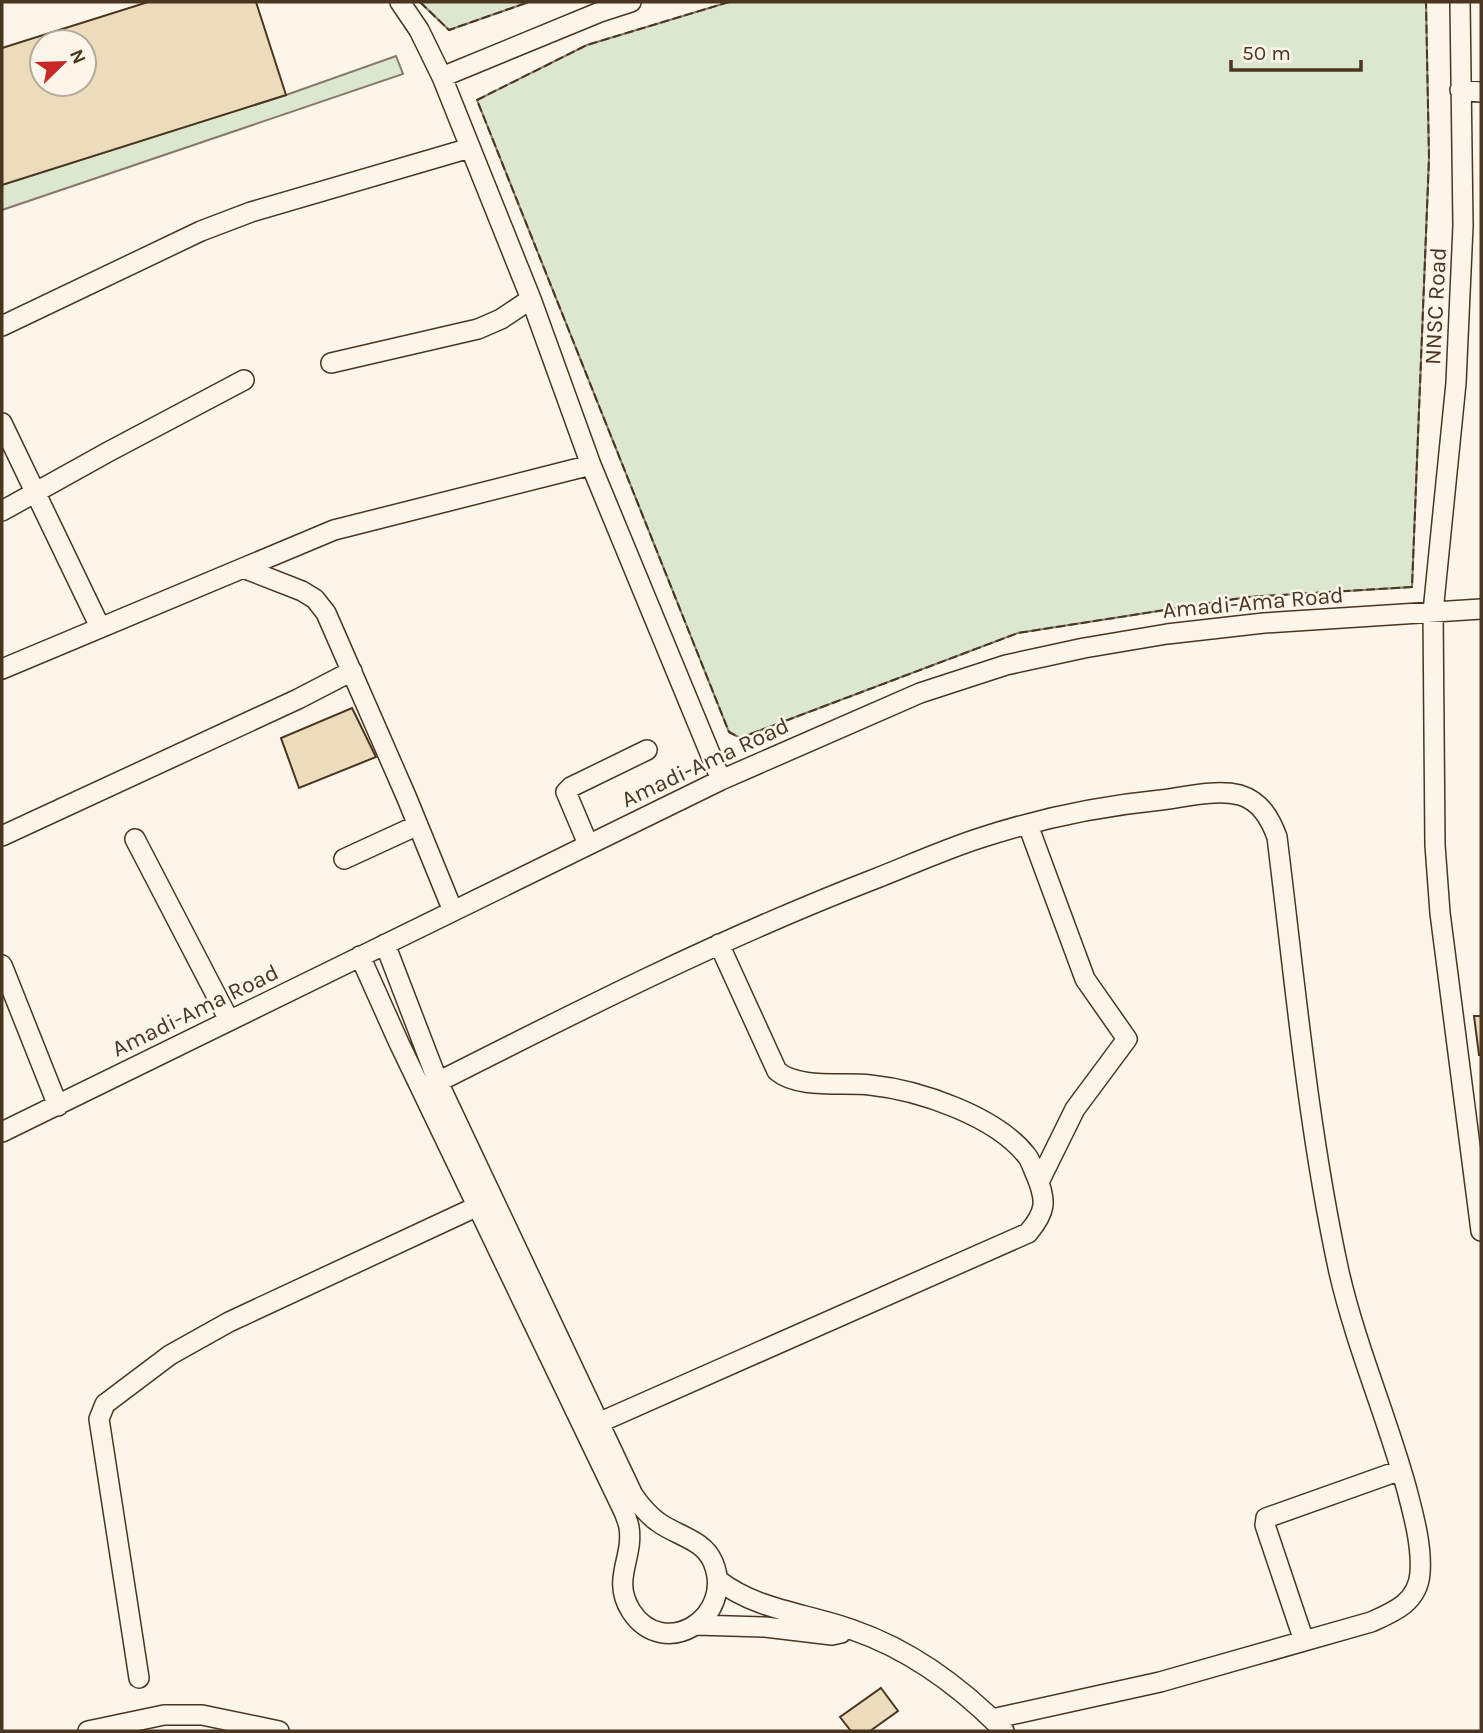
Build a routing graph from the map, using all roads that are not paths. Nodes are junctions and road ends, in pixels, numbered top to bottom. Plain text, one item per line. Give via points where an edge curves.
1 (400, 2) edge
2 (631, 2) edge
3 (1460, 2) edge
4 (442, 77) junction
5 (1460, 90) junction
6 (1481, 92) edge
7 (470, 148) junction
8 (531, 299) junction
9 (2, 326) edge
10 (331, 363) dead end
11 (244, 380) dead end
12 (2, 423) edge
13 (591, 465) junction
14 (35, 493) junction
15 (2, 511) edge
16 (243, 568) junction
17 (1481, 609) edge
18 (1433, 612) junction
19 (100, 627) junction
20 (2, 669) edge
21 (352, 671) junction
22 (647, 750) dead end
23 (720, 780) junction
24 (418, 825) junction
25 (1028, 825) junction
26 (2, 836) edge
27 (135, 839) dead end
28 (588, 844) junction
29 (344, 859) dead end
30 (453, 911) junction
31 (385, 944) junction
32 (719, 944) junction
33 (360, 956) junction
34 (2, 965) edge
35 (9, 1008) edge
36 (229, 1020) junction
37 (430, 1086) junction
38 (58, 1106) junction
39 (2, 1132) edge
40 (1039, 1182) junction
41 (478, 1206) junction
42 (1481, 1231) edge
43 (592, 1425) junction
44 (1401, 1470) junction
45 (718, 1580) junction
46 (696, 1625) junction
47 (852, 1629) junction
48 (1304, 1641) junction
49 (139, 1678) dead end
50 (998, 1725) edge
51 (130, 1727) edge
52 (88, 1731) edge
53 (279, 1731) edge

1 - 4 street
2 - 4 street
3 - 5 street, NNSC Road
4 - 7 street
5 - 6 street
5 - 18 street, NNSC Road via 1464,226 1456,370
7 - 8 street
7 - 9 street via 226,221
8 - 10 street via 478,329
8 - 13 street
11 - 14 street
12 - 14 street
13 - 16 street via 334,530
13 - 23 street
14 - 15 street
14 - 19 street
16 - 19 street
16 - 21 street via 315,599 326,612
17 - 18 street, Amadi-Ama Road
18 - 23 street, Amadi-Ama Road via 1167,634 1006,666 920,693
18 - 42 street, NNSC Road via 1440,913
19 - 20 street
21 - 24 street
21 - 26 street
22 - 28 street via 566,792
23 - 28 street, Amadi-Ama Road
24 - 29 street
24 - 30 street
25 - 32 street via 967,843
25 - 40 street via 1085,979 1127,1039 1075,1109
25 - 44 street via 1069,814 1219,794 1251,800 1272,822 1300,1033 1340,1275
27 - 36 street
28 - 30 street, Amadi-Ama Road
30 - 31 street, Amadi-Ama Road
31 - 33 street, Amadi-Ama Road
31 - 37 street
32 - 37 street
32 - 40 street via 777,1071 785,1077 871,1085 918,1094 963,1110 1008,1137 1028,1157
33 - 36 street, Amadi-Ama Road
33 - 37 street
34 - 35 street
35 - 38 street
36 - 38 street, Amadi-Ama Road
37 - 41 street
37 - 43 street
38 - 39 street, Amadi-Ama Road
40 - 43 street via 1044,1205 1041,1218 1028,1233
41 - 43 street
41 - 49 street via 229,1322 170,1355 106,1404 99,1419
43 - 45 street via 641,1507 656,1521 702,1546 712,1559
43 - 46 street via 629,1527 621,1584 632,1612 653,1630 670,1634
44 - 48 street via 1420,1552 1420,1577 1413,1597 1397,1611 1371,1622
44 - 48 street via 1266,1518
45 - 46 street via 712,1608
45 - 47 street via 752,1601
46 - 47 street via 832,1635
47 - 50 street via 941,1675
48 - 50 street
51 - 52 street
51 - 53 street via 164,1715 202,1715

